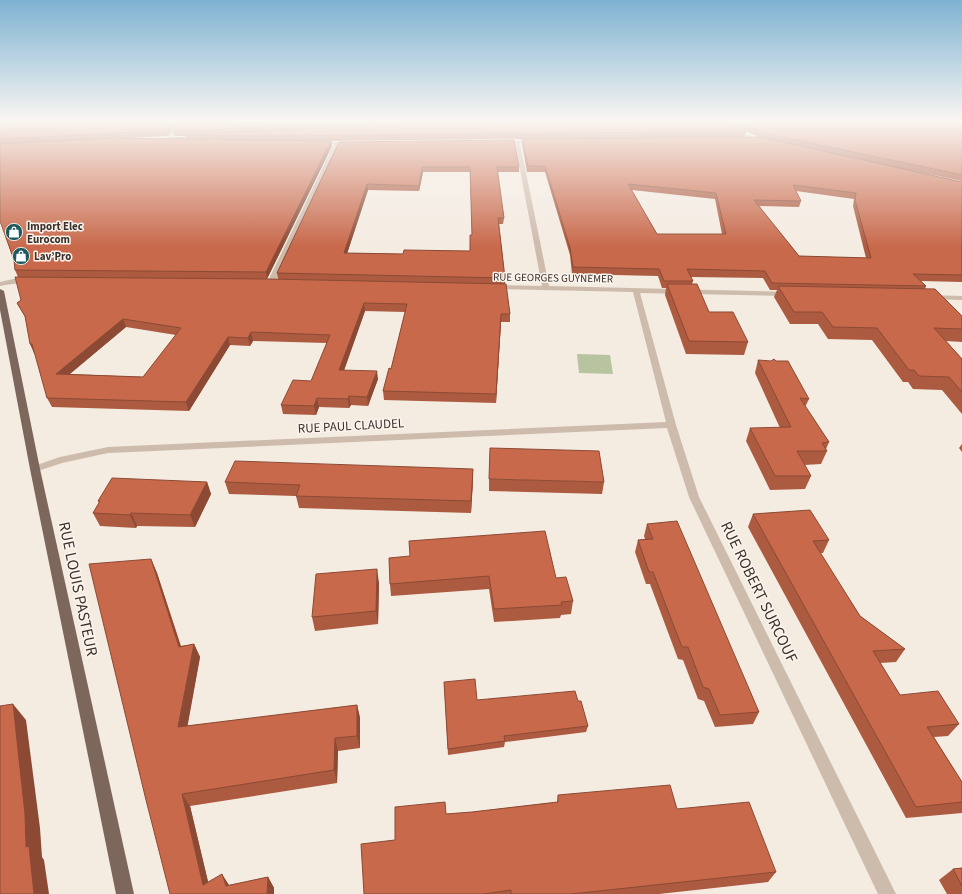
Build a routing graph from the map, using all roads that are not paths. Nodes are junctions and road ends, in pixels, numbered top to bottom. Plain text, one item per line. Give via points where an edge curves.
1 (327, 164) edge
2 (521, 164) edge
3 (35, 281) edge
4 (271, 283) edge
5 (0, 284) edge
6 (483, 287) edge
7 (546, 288) junction
8 (636, 290) junction
9 (0, 291) edge
10 (795, 294) edge
11 (922, 297) edge
12 (962, 298) edge
13 (671, 425) junction
14 (35, 469) junction
15 (126, 894) edge
16 (887, 894) edge

1 - 4 street
2 - 7 street
3 - 5 street
6 - 7 street, RUE GEORGES GUYNEMER
7 - 8 street, RUE GEORGES GUYNEMER
8 - 10 street, RUE GEORGES GUYNEMER
8 - 13 street, RUE ROBERT SURCOUF
9 - 14 main road, RUE LOUIS PASTEUR
11 - 12 street
13 - 14 street, RUE PAUL CLAUDEL via 108,450 60,460
13 - 16 street, RUE ROBERT SURCOUF via 694,497
14 - 15 main road, RUE LOUIS PASTEUR

